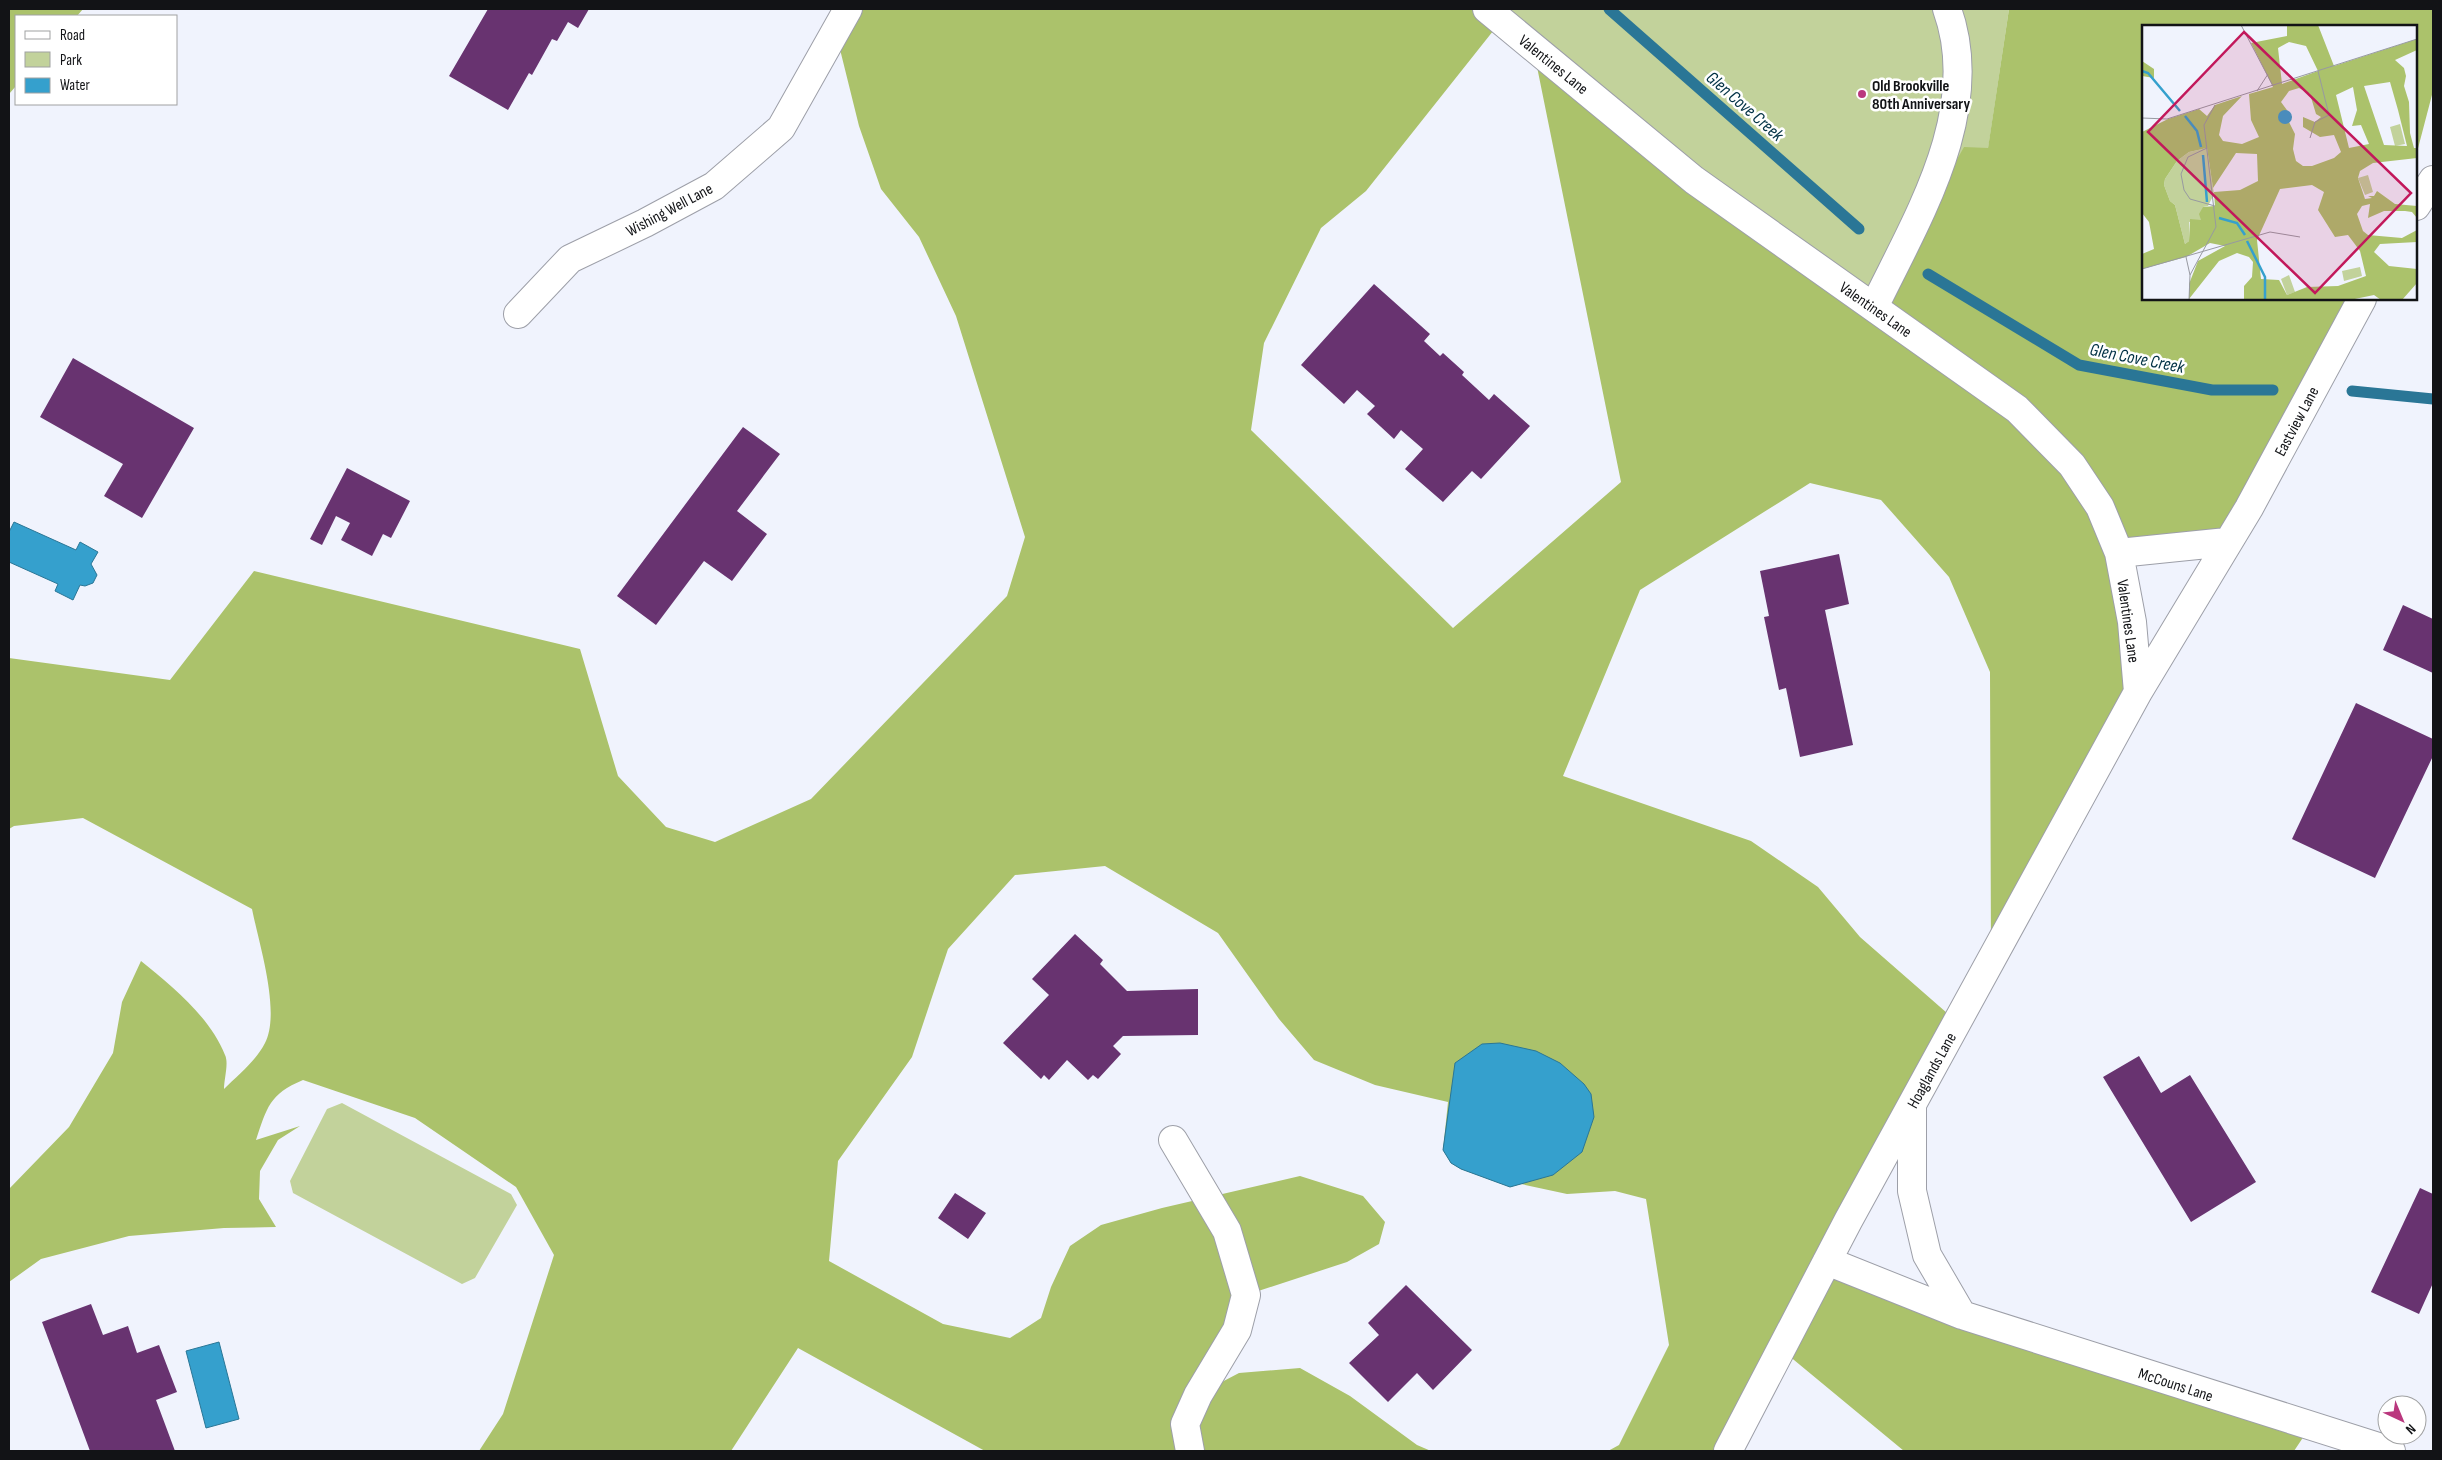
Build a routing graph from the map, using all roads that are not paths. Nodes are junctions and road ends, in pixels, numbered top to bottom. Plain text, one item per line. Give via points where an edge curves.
1 (848, 9) edge
2 (1486, 9) edge
3 (1947, 9) edge
4 (2433, 180) edge
5 (2417, 204) edge
6 (2361, 300) edge
7 (1874, 307) junction
8 (518, 314) dead end
9 (2227, 542) junction
10 (2119, 553) junction
11 (2138, 692) junction
12 (1912, 1104) junction
13 (1173, 1140) dead end
14 (1827, 1261) junction
15 (1962, 1315) junction
16 (1190, 1451) edge
17 (1728, 1451) edge
18 (2391, 1451) edge

1 - 8 street, Wishing Well Lane via 781,128 714,186 645,224 570,259
2 - 7 street, Valentines Lane via 1694,180
3 - 7 street via 1957,56 1957,95 1947,143 1924,202
4 - 5 street
6 - 9 street, Eastview Lane via 2249,508
7 - 10 street, Valentines Lane via 2017,409 2072,465 2100,506
9 - 10 street
9 - 11 street, Eastview Lane
10 - 11 street, Valentines Lane via 2132,622
11 - 12 street, Hoaglands Lane
12 - 14 street, Hoaglands Lane
12 - 15 street via 1912,1191 1925,1246
13 - 16 street via 1227,1231 1246,1295 1237,1330 1198,1395 1185,1424
14 - 15 street, McCouns Lane
14 - 17 street, Hoaglands Lane
15 - 18 street, McCouns Lane

